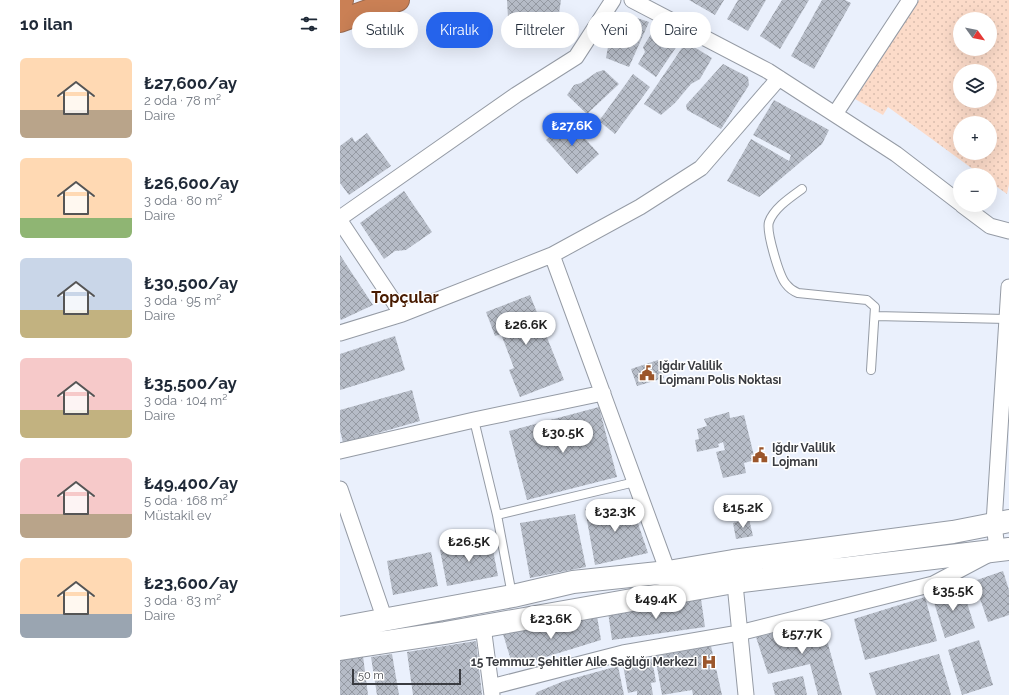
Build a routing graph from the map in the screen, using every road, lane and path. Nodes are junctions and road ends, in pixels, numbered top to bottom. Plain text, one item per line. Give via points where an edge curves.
1 (398, 0) edge
2 (613, 0) edge
3 (632, 0) edge
4 (910, 0) edge
5 (340, 21) edge
6 (779, 78) junction
7 (835, 114) junction
8 (802, 189) dead end
9 (953, 198) edge
10 (971, 212) edge
11 (340, 219) edge
12 (1009, 231) edge
13 (552, 255) junction
14 (1009, 287) edge
15 (402, 314) junction
16 (875, 316) junction
17 (1007, 319) junction
18 (340, 333) edge
19 (871, 370) dead end
20 (602, 393) junction
21 (474, 420) junction
22 (340, 451) edge
23 (635, 482) junction
24 (340, 489) edge
25 (497, 515) junction
26 (1002, 522) edge
27 (1003, 550) edge
28 (733, 561) junction
29 (668, 572) junction
30 (734, 582) junction
31 (513, 596) junction
32 (385, 620) junction
33 (483, 626) junction
34 (340, 628) edge
35 (739, 633) junction
36 (340, 649) edge
37 (492, 691) edge
38 (746, 695) edge

1 - 5 highway
2 - 11 street via 576,57
3 - 6 street
4 - 7 street
6 - 7 street
6 - 13 street via 701,168 640,207
7 - 9 street via 896,154
8 - 16 lane via 774,213 769,223 782,278 790,289 798,293 867,300 875,307
10 - 12 street via 990,226
11 - 15 street
13 - 15 street
13 - 20 street
14 - 17 street
15 - 18 street
16 - 17 lane
16 - 19 lane
17 - 26 street
20 - 21 street
20 - 23 street
21 - 22 street
21 - 25 lane
23 - 25 lane
23 - 29 street
24 - 32 street
25 - 31 lane
26 - 27 street
26 - 28 street via 953,532
27 - 30 street
27 - 35 street via 933,584
28 - 29 street
28 - 30 street
29 - 31 street via 573,582
30 - 33 street
30 - 35 street
31 - 32 street
32 - 34 street
33 - 36 street
33 - 37 street
35 - 37 street via 623,653
35 - 38 street

